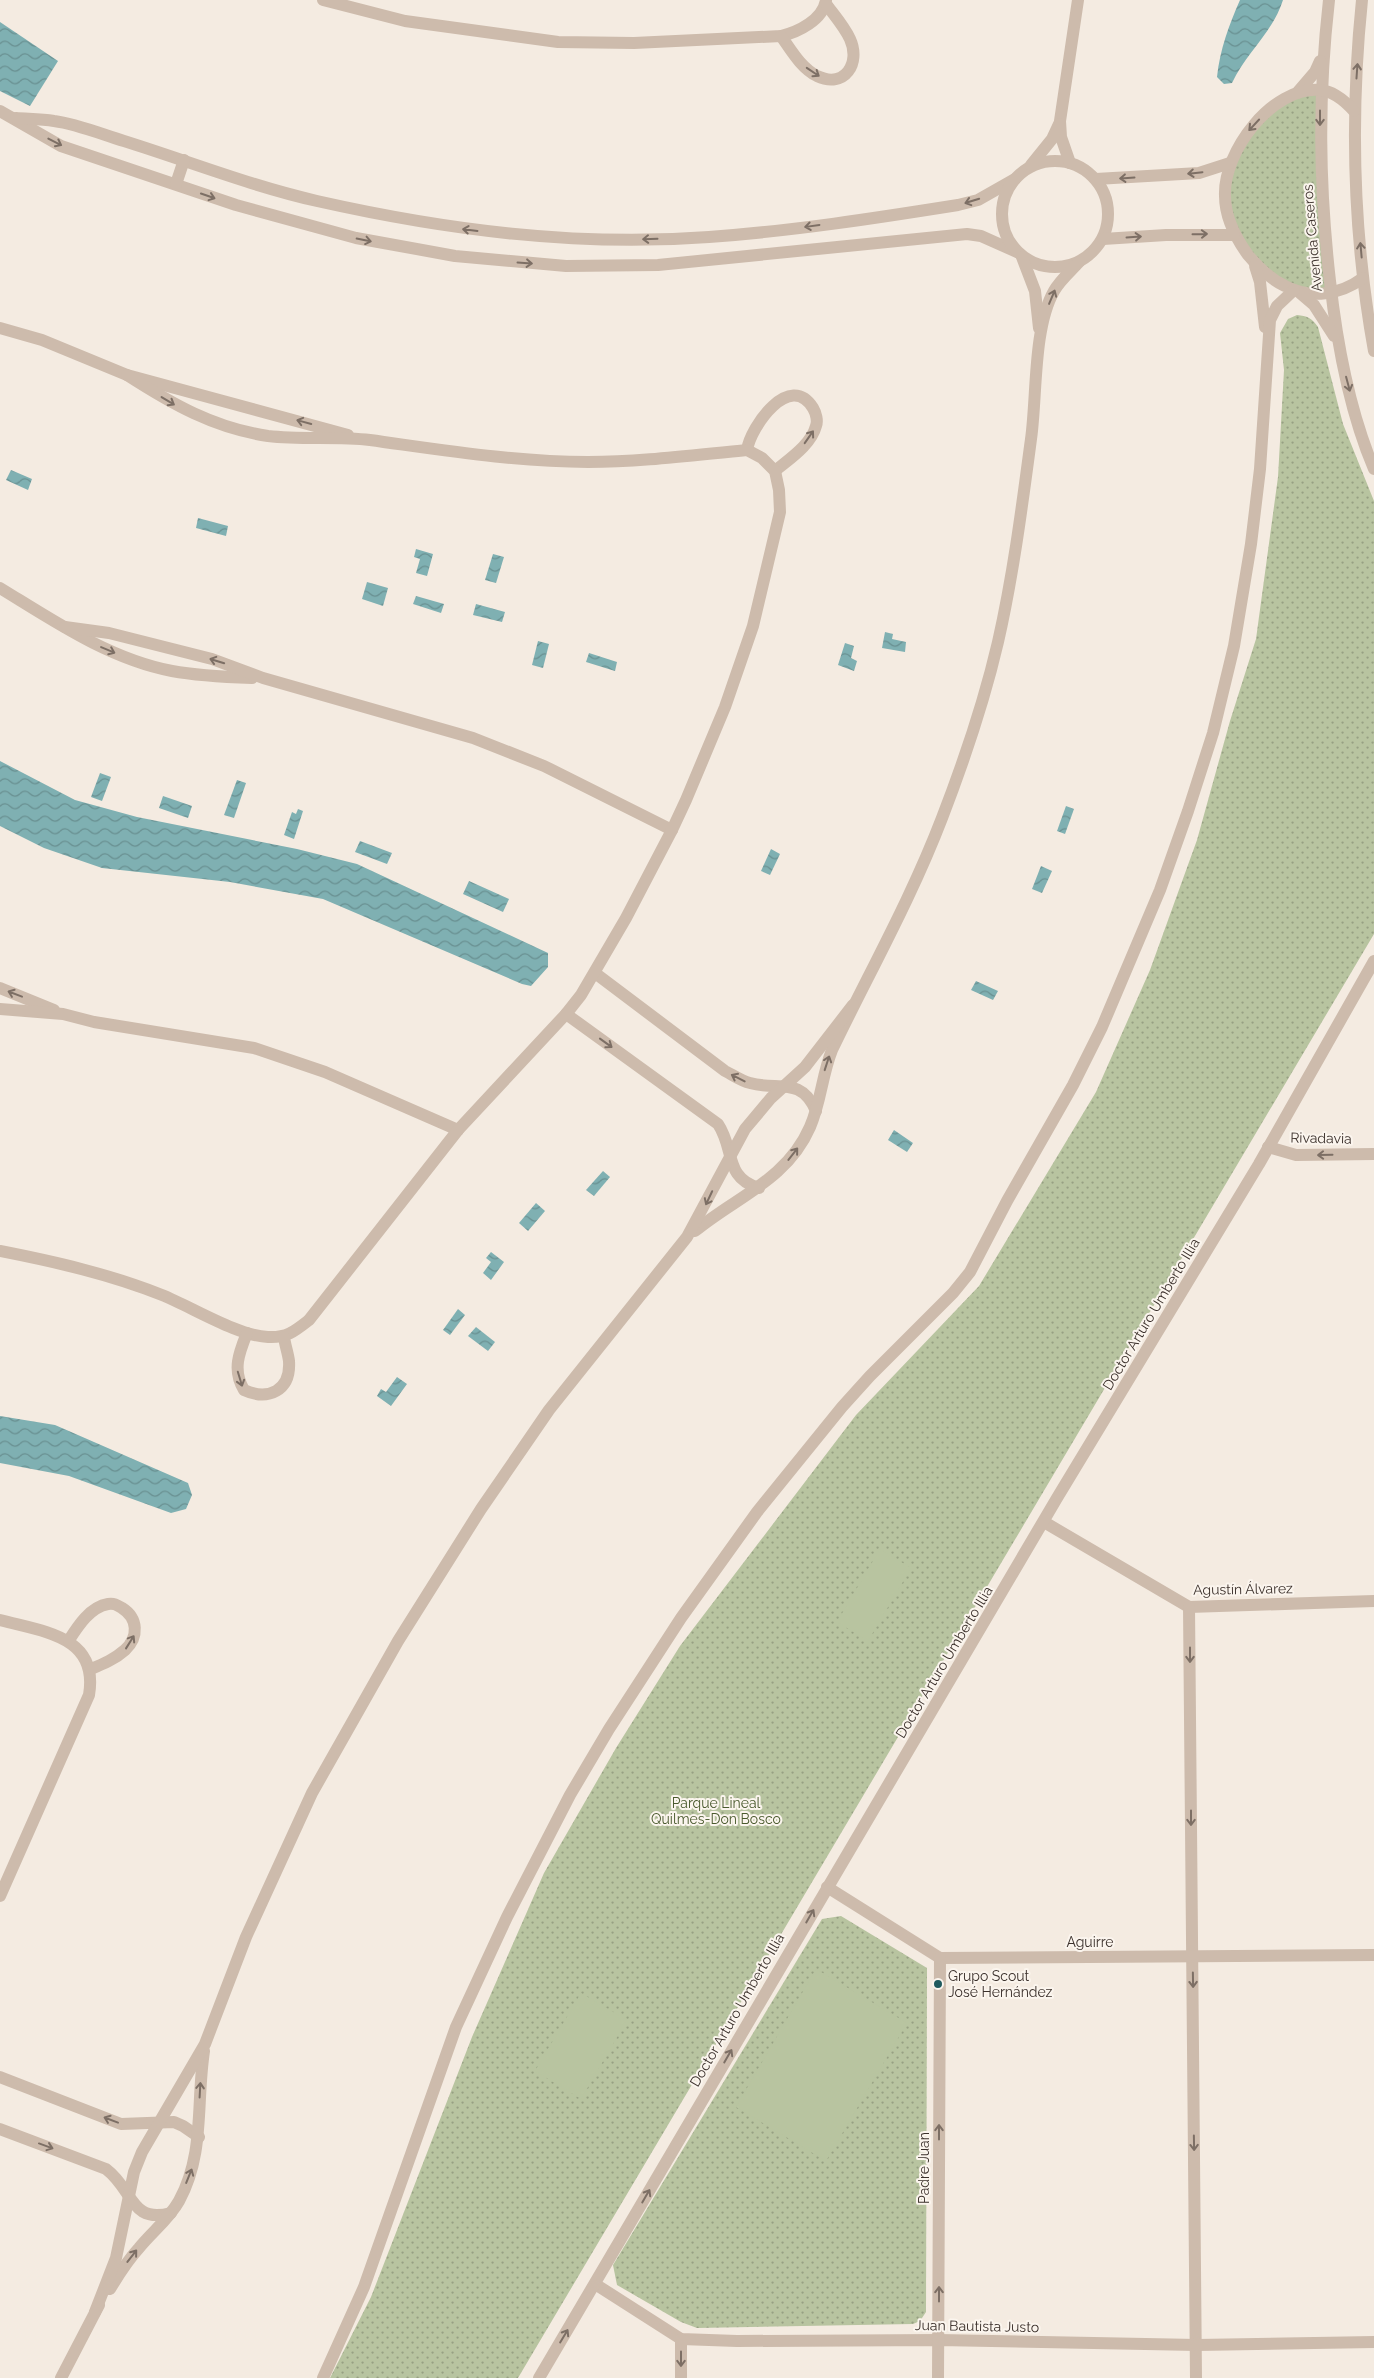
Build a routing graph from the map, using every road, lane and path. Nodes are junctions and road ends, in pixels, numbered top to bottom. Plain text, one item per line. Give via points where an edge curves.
1 (323, 0) edge
2 (1078, 0) edge
3 (1329, 0) edge
4 (1362, 0) edge
5 (826, 2) edge
6 (781, 36) junction
7 (1324, 49) junction
8 (1320, 90) junction
9 (1296, 94) junction
10 (0, 111) edge
11 (1354, 111) junction
12 (13, 117) junction
13 (1060, 121) junction
14 (184, 160) junction
15 (1070, 163) junction
16 (1230, 163) junction
17 (1028, 168) junction
18 (1015, 179) junction
19 (1096, 180) junction
20 (176, 184) junction
21 (1234, 235) junction
22 (1103, 239) junction
23 (1019, 254) junction
24 (1079, 262) junction
25 (1254, 263) junction
26 (1363, 278) junction
27 (1297, 292) junction
28 (1332, 293) junction
29 (0, 328) edge
30 (1040, 340) junction
31 (1266, 347) junction
32 (1374, 350) edge
33 (1341, 353) junction
34 (127, 375) junction
35 (367, 440) junction
36 (747, 450) junction
37 (1374, 469) edge
38 (775, 471) junction
39 (0, 588) edge
40 (65, 627) junction
41 (263, 678) junction
42 (672, 830) junction
43 (1374, 961) edge
44 (596, 973) junction
45 (0, 988) edge
46 (853, 1005) junction
47 (0, 1009) edge
48 (63, 1014) junction
49 (566, 1014) junction
50 (785, 1085) junction
51 (816, 1111) junction
52 (458, 1130) junction
53 (1268, 1147) junction
54 (1374, 1154) edge
55 (730, 1157) junction
56 (759, 1188) junction
57 (687, 1237) junction
58 (0, 1251) edge
59 (247, 1332) junction
60 (284, 1337) junction
61 (1044, 1522) junction
62 (1374, 1601) edge
63 (1190, 1607) junction
64 (0, 1620) edge
65 (69, 1640) junction
66 (91, 1670) junction
67 (827, 1887) junction
68 (0, 1896) edge
69 (1374, 1955) edge
70 (1192, 1956) junction
71 (940, 1958) junction
72 (205, 2044) junction
73 (0, 2077) edge
74 (159, 2123) junction
75 (0, 2129) edge
76 (199, 2137) junction
77 (130, 2196) junction
78 (171, 2213) junction
79 (595, 2284) junction
80 (95, 2312) junction
81 (681, 2339) junction
82 (939, 2340) junction
83 (1374, 2342) edge
84 (1196, 2345) junction
85 (61, 2378) edge
86 (324, 2378) edge
87 (539, 2378) edge
88 (681, 2378) edge
89 (938, 2378) edge
90 (1196, 2378) edge

1 - 6 street via 406,21 558,42
2 - 13 street
3 - 7 street, Avenida Caseros
11 -> 4 street
5 - 6 street via 809,24
6 -> 5 street via 816,75 834,79 843,76 852,68 854,57 850,40
7 - 8 street, Avenida Caseros
7 - 9 street via 1315,72
8 - 9 street
8 - 11 street via 1342,99
8 -> 28 street, Avenida Caseros via 1323,223
9 -> 16 street via 1280,101 1262,116 1248,131
10 - 12 street
26 -> 11 street via 1354,169
12 - 14 street via 56,121
12 -> 20 street via 62,146
13 - 15 street via 1062,144
13 - 17 street via 1052,139
18 -> 14 street via 978,200 890,216 708,238 588,239 502,234 406,220 266,188
14 - 20 street
15 - 17 street via 1056,160
15 - 19 street via 1084,169
16 -> 19 street via 1199,172
16 - 21 street via 1224,196
17 - 18 street
18 - 23 street via 1006,192 1002,224
19 - 22 street via 1108,208 1108,224
20 -> 23 street via 236,205 356,238 455,256 512,262 566,266 658,265 953,235 981,236
22 -> 21 street
21 - 25 street
22 - 24 street via 1093,253
23 - 24 street via 1035,264 1050,268
23 - 30 street via 1035,290
30 -> 24 street via 1054,292
25 - 27 street via 1282,285
25 - 31 street via 1265,307
26 - 28 street via 1344,290
26 - 32 street
27 - 28 street
27 - 31 street via 1277,306 1270,320
27 - 33 street via 1325,320
28 - 33 street, Avenida Caseros
29 - 34 street via 42,340
30 - 46 street via 1019,533 998,642 977,718 945,812 917,878
31 - 86 street via 1260,468 1234,646 1213,733 1188,810 1160,890 1102,1028 970,1272 842,1407 757,1512 681,1618 575,1787 507,1917 456,2027 364,2286
33 -> 37 street, Avenida Caseros
35 -> 34 street
34 -> 35 street via 193,414 247,431 295,438
35 - 36 street via 465,454 588,462
36 - 38 street via 762,458
38 -> 36 street via 795,454 817,426 816,413 810,402 794,396 785,397 772,406 749,438
38 - 42 street via 780,512 753,626 725,707
39 - 40 street
41 -> 40 street via 212,659 109,633
40 -> 41 street via 120,656 170,670 208,676
41 - 42 street via 473,738 511,752
42 - 44 street
43 - 53 street, Doctor Arturo Umberto Illia
44 - 49 street
50 -> 44 street via 766,1086 741,1080 725,1071
48 -> 45 street
46 - 50 street via 805,1067
51 -> 46 street via 826,1064
47 - 48 street
48 - 52 street via 94,1022 225,1042 279,1055
49 - 52 street
49 -> 55 street via 718,1124 725,1135
50 - 51 street via 807,1095
50 - 55 street via 745,1130
56 -> 51 street via 796,1152
52 - 60 street via 309,1320
54 -> 53 street, Rivadavia via 1296,1155
53 - 61 street, Doctor Arturo Umberto Illia
55 - 56 street via 739,1178
55 -> 57 street
56 - 57 street via 710,1218
57 - 72 street via 549,1410 481,1509 398,1641 312,1793 246,1937
58 - 59 street via 62,1263 122,1280
59 - 60 street
59 -> 60 street via 237,1374 244,1390 255,1395 266,1396 274,1392 288,1375
61 - 63 street, Agustín Álvarez
61 - 67 street, Doctor Arturo Umberto Illia
62 - 63 street, Agustín Álvarez
63 -> 70 street
64 - 65 street
65 - 66 street via 83,1654
66 -> 65 street via 110,1661 130,1644 135,1635 131,1614 116,1604 107,1604 79,1624
66 - 68 street via 89,1695
67 - 71 street
79 -> 67 street, Doctor Arturo Umberto Illia
69 - 70 street, Aguirre
70 - 71 street, Aguirre
70 -> 84 street
82 -> 71 street, Padre Juan
72 - 74 street
76 -> 72 street via 199,2093
74 -> 73 street via 121,2124
74 - 76 street via 174,2122
74 - 77 street via 134,2172
75 -> 77 street via 106,2169 117,2177
78 -> 76 street via 193,2168
77 - 78 street via 137,2208 150,2216
77 - 80 street via 116,2258
80 -> 78 street via 125,2265
79 - 81 street
87 -> 79 street, Doctor Arturo Umberto Illia
80 - 85 street
81 - 82 street, Juan Bautista Justo
81 -> 88 street
82 - 84 street, Juan Bautista Justo
82 - 89 street, Padre Juan
83 - 84 street, Juan Bautista Justo
84 - 90 street

